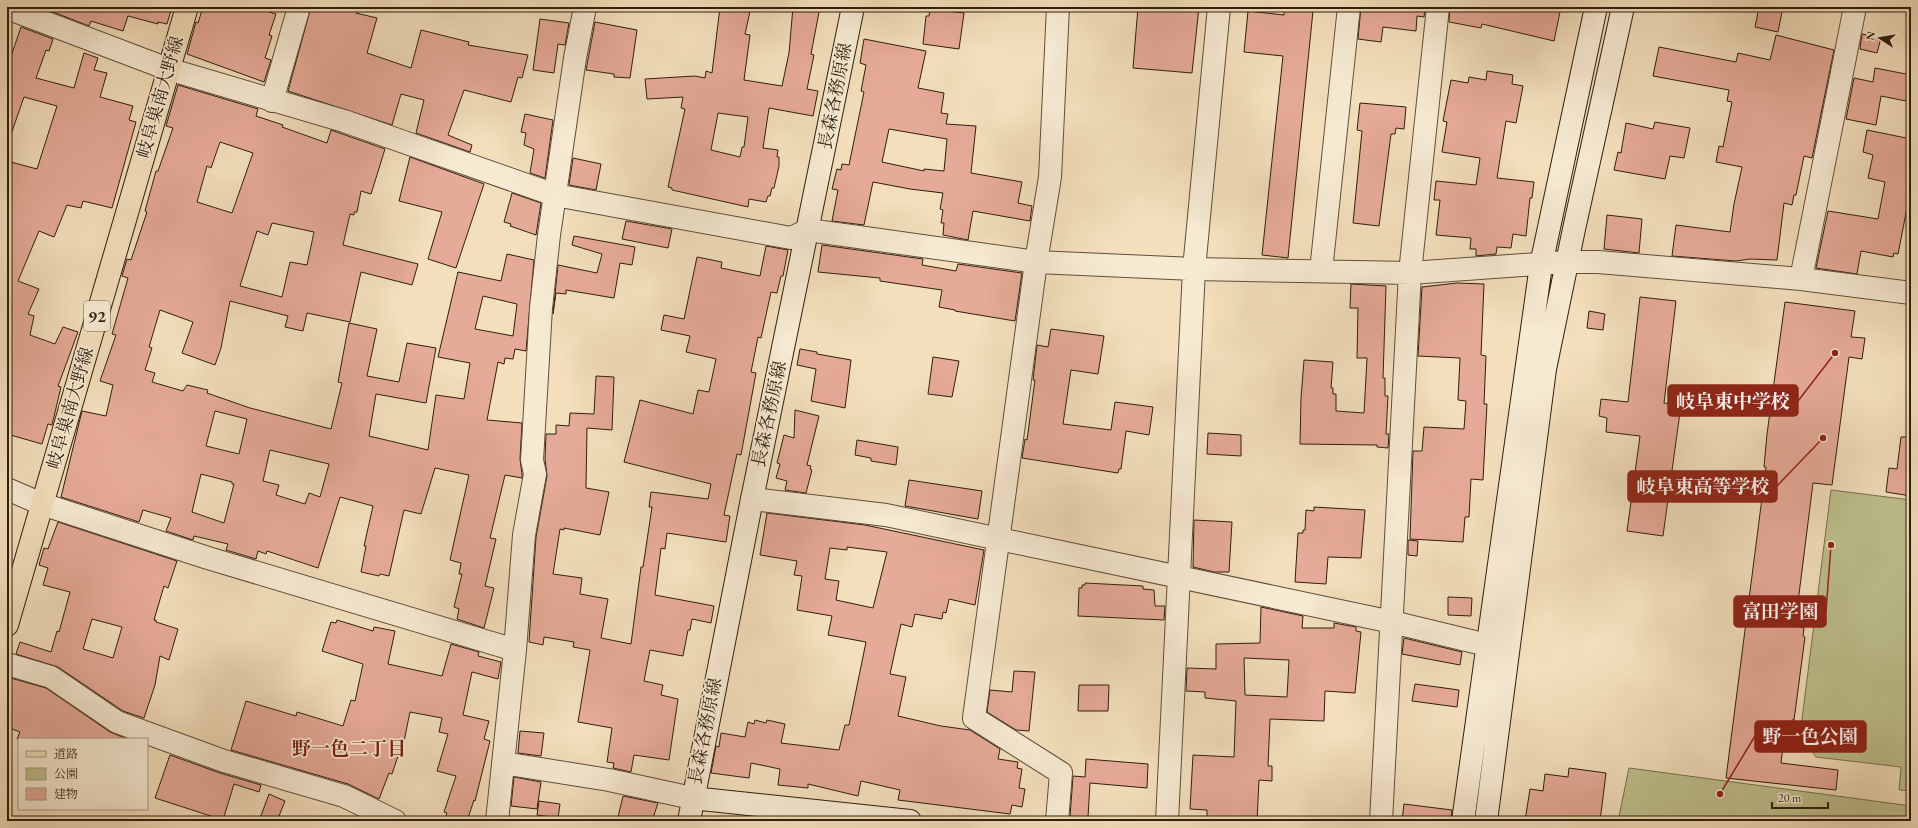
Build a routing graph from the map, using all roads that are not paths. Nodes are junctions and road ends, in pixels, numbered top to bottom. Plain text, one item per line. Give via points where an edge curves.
1 (187, 7) edge
2 (299, 7) edge
3 (586, 7) edge
4 (852, 7) edge
5 (1058, 7) edge
6 (1219, 7) edge
7 (1349, 7) edge
8 (1438, 7) edge
9 (1596, 7) edge
10 (1623, 7) edge
11 (1855, 7) edge
12 (7, 8) edge
13 (168, 69) junction
14 (272, 101) junction
15 (555, 195) junction
16 (808, 230) junction
17 (1036, 262) junction
18 (1566, 262) junction
19 (1541, 265) junction
20 (1194, 269) junction
21 (1321, 271) junction
22 (1410, 273) junction
23 (1801, 279) junction
24 (1911, 293) edge
25 (7, 490) edge
26 (752, 499) junction
27 (42, 504) junction
28 (999, 538) junction
29 (1179, 577) junction
30 (1392, 622) junction
31 (7, 625) edge
32 (1487, 645) junction
33 (515, 650) junction
34 (7, 664) edge
35 (503, 763) junction
36 (692, 798) junction
37 (395, 821) edge
38 (497, 821) edge
39 (689, 821) edge
40 (910, 821) edge
41 (1057, 821) edge
42 (1166, 821) edge
43 (1380, 821) edge
44 (1463, 821) edge
45 (1486, 821) edge

1 - 13 main road, 岐阜巣南大野線 / 92
2 - 14 street
3 - 15 street via 575,58
4 - 16 street, 長森各務原線
5 - 17 street via 1050,177
6 - 20 street
7 - 21 street
8 - 22 street
9 - 19 street
10 - 18 street
11 - 23 street
12 - 13 street
13 - 14 street
13 - 27 main road, 岐阜巣南大野線 / 92
14 - 15 street via 344,121
15 - 16 street via 791,238
15 - 33 street via 541,308 532,460 535,474 524,535
16 - 17 street
16 - 26 street, 長森各務原線
17 - 20 street
17 - 28 street
18 - 19 street
18 - 23 street via 1598,262
18 - 45 street via 1545,369
19 - 22 street
19 - 32 street
20 - 21 street
20 - 29 street
21 - 22 street
22 - 30 street
23 - 24 street
25 - 27 street
26 - 28 street via 886,515
26 - 36 street, 長森各務原線
27 - 31 main road, 岐阜巣南大野線 / 92
27 - 33 street via 208,558
28 - 29 street
28 - 41 street via 974,718 1061,773
29 - 30 street
29 - 42 street
30 - 32 street
30 - 43 street
32 - 44 street
33 - 35 street
34 - 37 street via 51,677 117,722 224,761 344,796
35 - 36 street via 609,780
35 - 38 street
36 - 39 street, 長森各務原線
36 - 40 street

